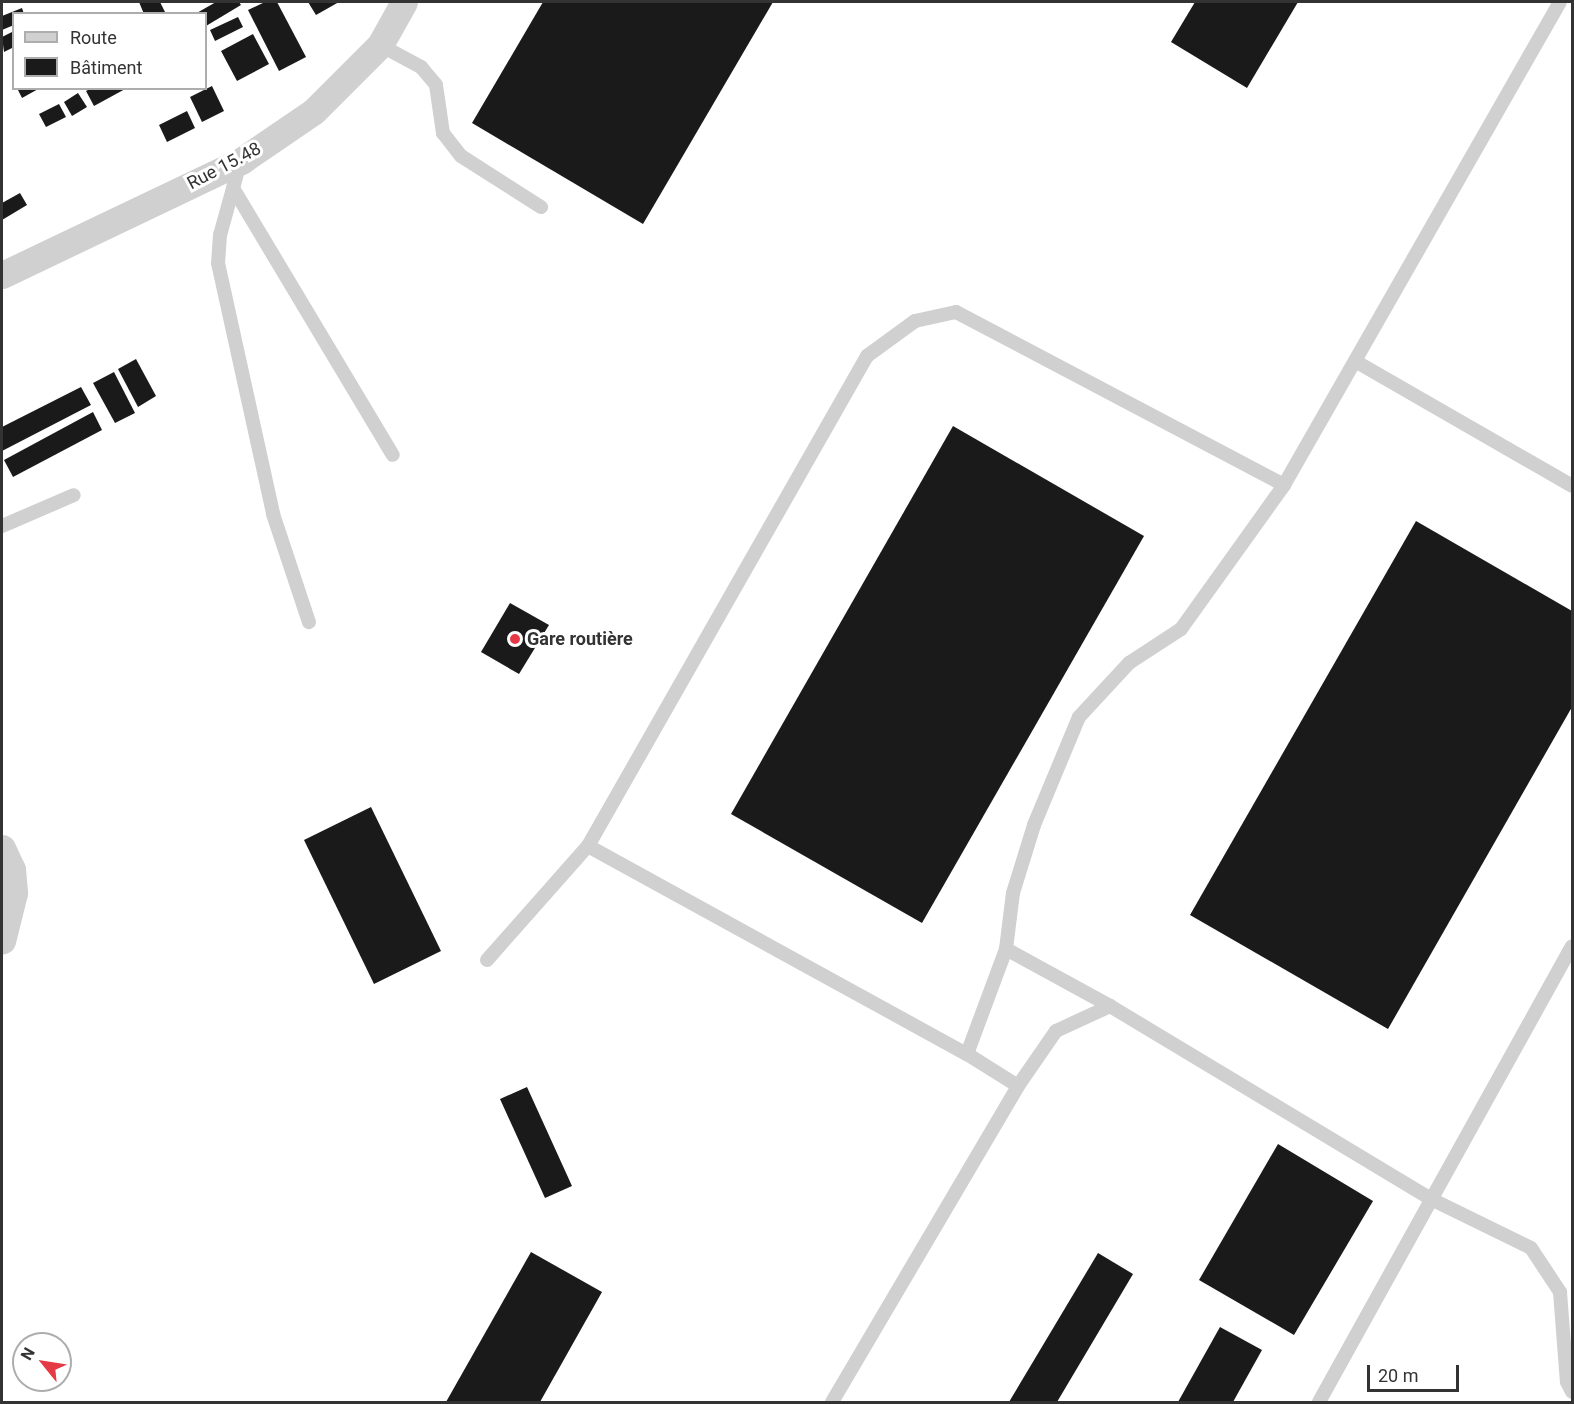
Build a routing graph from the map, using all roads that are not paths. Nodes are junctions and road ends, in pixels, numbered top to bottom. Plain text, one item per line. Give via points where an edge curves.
1 (404, 2) edge
2 (1560, 2) edge
3 (380, 45) junction
4 (241, 161) junction
5 (233, 188) junction
6 (541, 207) dead end
7 (2, 275) edge
8 (1355, 361) junction
9 (393, 455) dead end
10 (1284, 485) junction
11 (1572, 486) edge
12 (74, 495) dead end
13 (2, 526) edge
14 (309, 622) dead end
15 (588, 846) junction
16 (2, 848) edge
17 (2, 941) edge
18 (1572, 946) edge
19 (1006, 949) junction
20 (487, 960) dead end
21 (1110, 1006) junction
22 (967, 1054) junction
23 (1018, 1086) junction
24 (1431, 1199) junction
25 (1572, 1392) edge
26 (832, 1402) edge
27 (1319, 1402) edge

1 - 3 street, Rue 15.48
2 - 8 lane
3 - 4 street, Rue 15.48 via 314,111
3 - 6 lane via 421,67 436,85 443,133 461,156
4 - 5 lane
4 - 7 street, Rue 15.48
5 - 9 lane
5 - 14 lane via 220,235 218,263 273,514
8 - 10 lane
8 - 11 lane
10 - 15 lane via 956,312 915,321 867,356
10 - 19 lane via 1181,629 1129,663 1079,717 1020,870
12 - 13 lane
15 - 20 lane
15 - 22 lane
16 - 17 street via 12,869 14,893
18 - 24 lane
19 - 21 lane
19 - 22 lane
21 - 23 lane via 1056,1031
21 - 24 lane
22 - 23 lane
23 - 26 lane
24 - 25 lane via 1531,1248 1560,1292 1567,1382
24 - 27 lane

